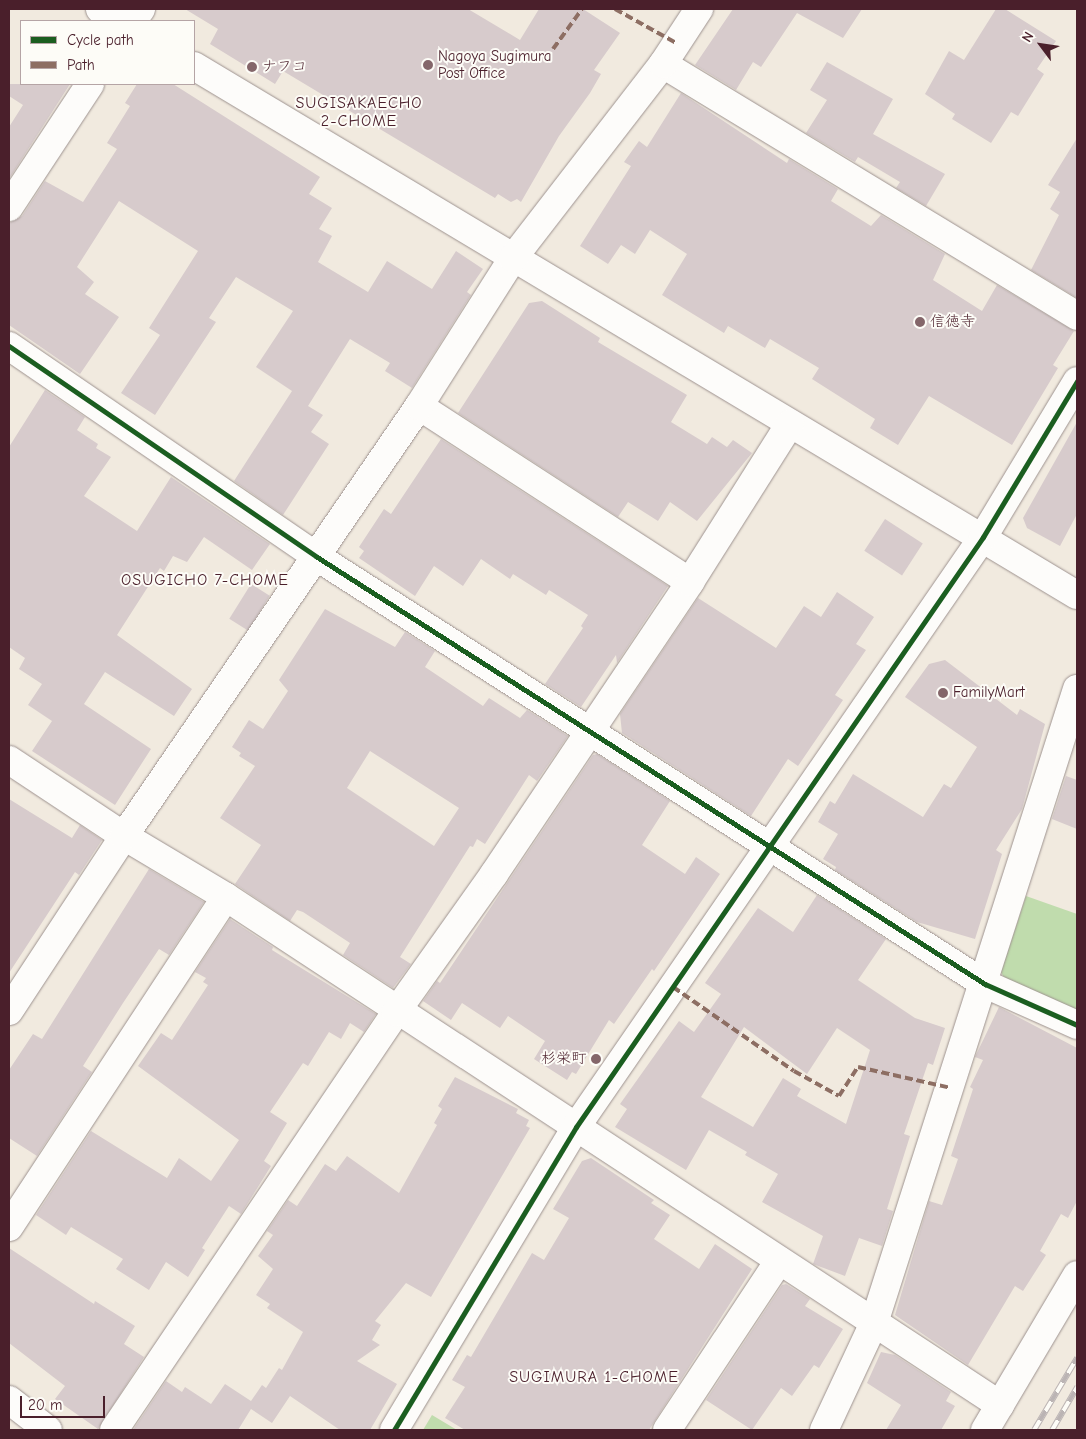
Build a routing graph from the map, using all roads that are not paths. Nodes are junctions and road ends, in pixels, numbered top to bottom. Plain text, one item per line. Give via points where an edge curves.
1 (100, 9) edge
2 (141, 9) edge
3 (699, 9) edge
4 (118, 20) edge
5 (133, 20) edge
6 (663, 64) junction
7 (195, 67) edge
8 (89, 85) edge
9 (9, 207) edge
10 (514, 258) junction
11 (1077, 316) edge
12 (9, 346) edge
13 (1077, 381) edge
14 (418, 406) junction
15 (790, 424) junction
16 (984, 537) junction
17 (317, 557) junction
18 (690, 582) junction
19 (1077, 595) edge
20 (1077, 689) edge
21 (589, 728) junction
22 (9, 760) edge
23 (124, 836) junction
24 (770, 846) junction
25 (226, 897) junction
26 (985, 984) junction
27 (9, 1011) edge
28 (396, 1012) junction
29 (1077, 1025) edge
30 (576, 1127) junction
31 (9, 1227) edge
32 (779, 1261) junction
33 (1077, 1275) edge
34 (874, 1323) junction
35 (9, 1400) edge
36 (1000, 1405) junction
37 (48, 1430) edge
38 (114, 1430) edge
39 (394, 1430) edge
40 (667, 1430) edge
41 (824, 1430) edge
42 (985, 1430) edge

1 - 4 street
2 - 5 street
3 - 6 street
6 - 10 street
6 - 11 street
7 - 10 street
8 - 9 street
10 - 14 street
10 - 15 street
12 - 17 street
13 - 16 street
14 - 17 street
14 - 18 street
15 - 16 street
15 - 18 street
16 - 19 street
16 - 24 street
17 - 21 street
17 - 23 street
18 - 21 street
20 - 26 street
21 - 24 street
21 - 28 street via 494,874
22 - 23 street
23 - 25 street
23 - 27 street
24 - 26 street
24 - 30 street
25 - 28 street
25 - 31 street
26 - 29 street
26 - 34 street
28 - 30 street
28 - 38 street
30 - 32 street
30 - 39 street
32 - 34 street
32 - 40 street
33 - 36 street
34 - 36 street
34 - 41 street
35 - 37 street
36 - 42 street

